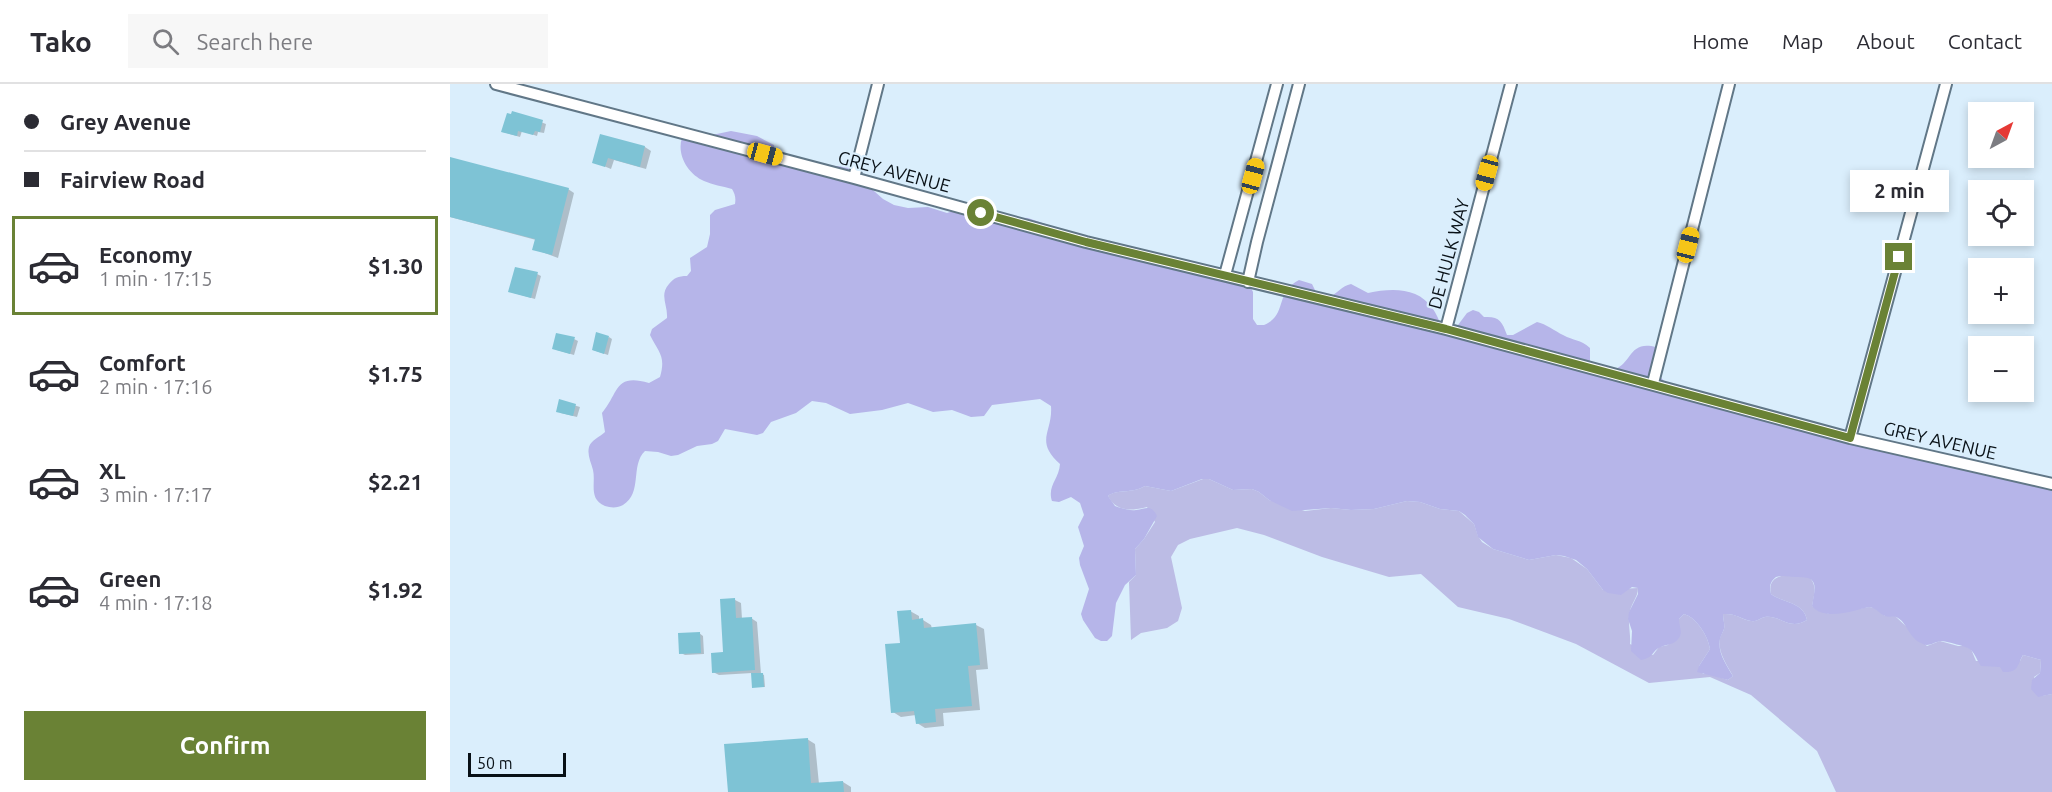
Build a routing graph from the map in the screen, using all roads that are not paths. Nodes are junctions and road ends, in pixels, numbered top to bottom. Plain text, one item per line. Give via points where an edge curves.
1 (496, 84) edge
2 (878, 84) edge
3 (1277, 84) edge
4 (1299, 84) edge
5 (1511, 84) edge
6 (1730, 84) edge
7 (1946, 84) edge
8 (854, 178) junction
9 (1225, 275) junction
10 (1248, 282) junction
11 (1446, 329) junction
12 (1653, 383) junction
13 (1850, 438) junction
14 (2052, 484) edge

1 - 8 street, GREY AVENUE
2 - 8 street
3 - 9 street
4 - 10 street
5 - 11 street, DE HULK WAY
6 - 12 street
7 - 13 street
8 - 9 street, GREY AVENUE via 1086,242
9 - 10 street, GREY AVENUE
10 - 11 street, GREY AVENUE
11 - 12 street, GREY AVENUE
12 - 13 street, GREY AVENUE
13 - 14 street, GREY AVENUE

